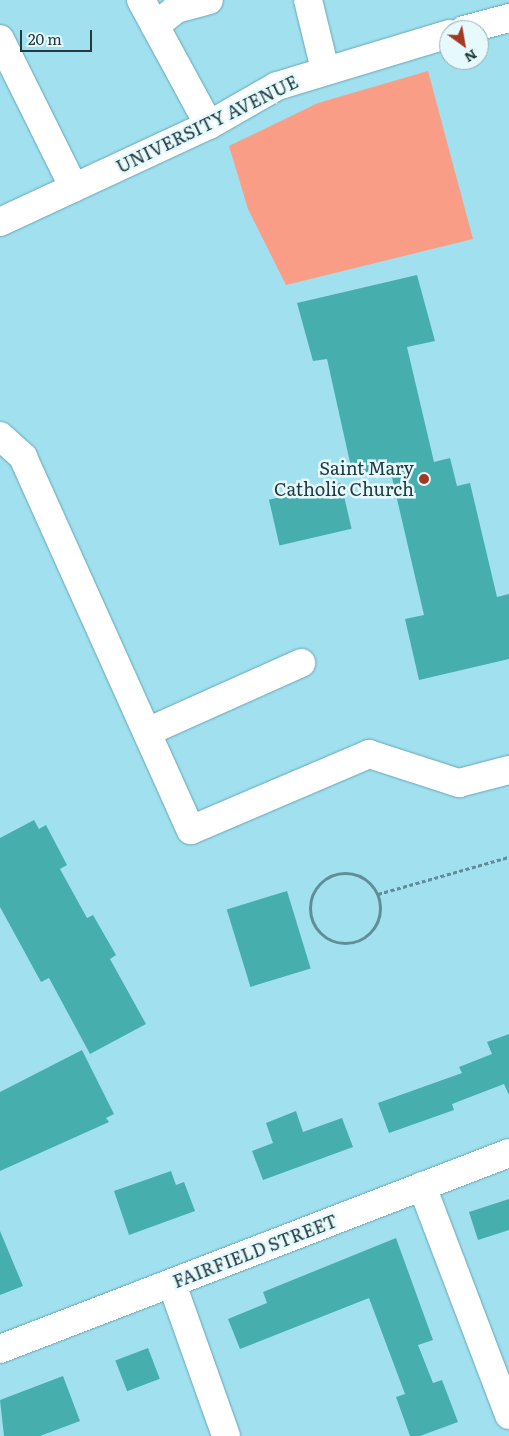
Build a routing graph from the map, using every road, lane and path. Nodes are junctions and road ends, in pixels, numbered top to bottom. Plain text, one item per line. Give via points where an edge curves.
1 (141, 0) edge
2 (209, 0) edge
3 (308, 0) edge
4 (509, 18) edge
5 (489, 23) edge
6 (156, 26) junction
7 (439, 37) edge
8 (0, 39) edge
9 (325, 70) junction
10 (210, 125) junction
11 (74, 188) junction
12 (0, 222) edge
13 (0, 436) edge
14 (301, 663) dead end
15 (147, 732) junction
16 (509, 770) edge
17 (509, 857) edge
18 (378, 894) junction
19 (509, 1153) edge
20 (422, 1186) junction
21 (172, 1284) junction
22 (0, 1349) edge
23 (509, 1415) edge
24 (226, 1436) edge

1 - 6 street
2 - 6 street via 176,9
3 - 9 street
4 - 5 street
6 - 10 street
7 - 9 street, UNIVERSITY AVENUE
8 - 11 street
9 - 10 street, UNIVERSITY AVENUE via 277,86
10 - 11 street, UNIVERSITY AVENUE
11 - 12 street, UNIVERSITY AVENUE
13 - 15 street via 23,457
14 - 15 street
15 - 16 street via 191,830 369,754 459,783
17 - 18 path
18 - 18 path via 363,877 352,873 330,875 314,891 310,913 313,924 320,933 340,943 362,939 377,924
19 - 20 street, FAIRFIELD STREET
20 - 21 street, FAIRFIELD STREET
20 - 23 street
21 - 22 street, FAIRFIELD STREET
21 - 24 street

